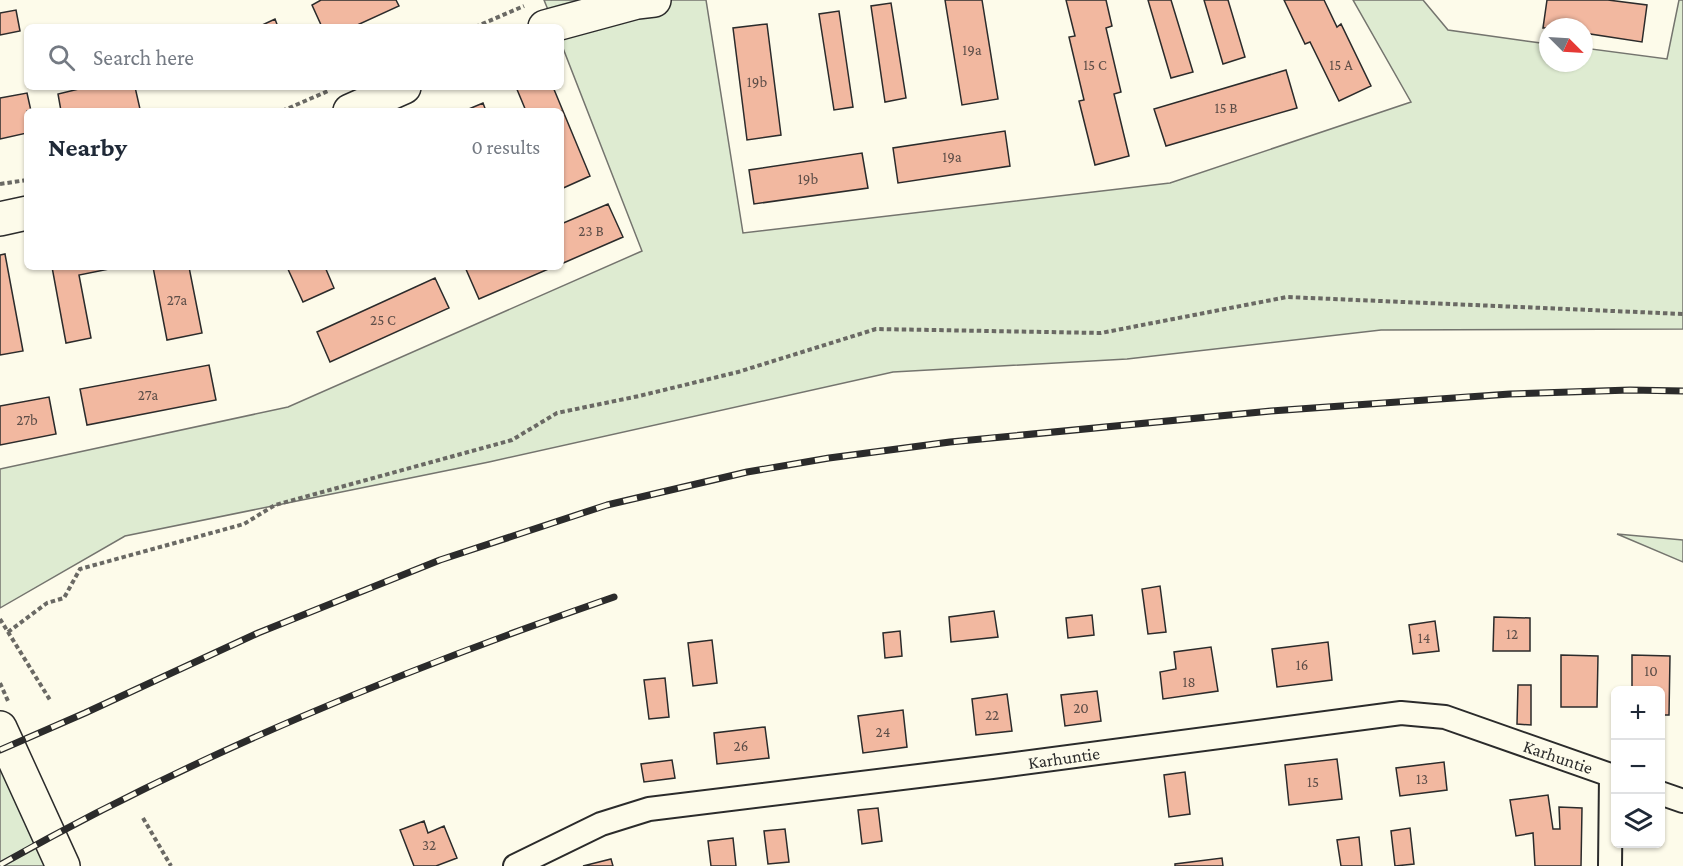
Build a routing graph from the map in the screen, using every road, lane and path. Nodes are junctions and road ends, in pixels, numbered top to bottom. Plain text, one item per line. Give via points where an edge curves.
1 (654, 0) edge
2 (538, 15) edge
3 (491, 24) edge
4 (330, 90) edge
5 (397, 90) edge
6 (289, 108) edge
7 (357, 108) edge
8 (24, 180) edge
9 (0, 184) edge
10 (24, 214) edge
11 (0, 219) edge
12 (1683, 314) edge
13 (0, 619) edge
14 (8, 632) junction
15 (50, 700) dead end
16 (0, 728) edge
17 (1611, 775) edge
18 (1612, 794) edge
19 (1663, 794) edge
20 (1683, 801) edge
21 (143, 818) dead end
22 (63, 866) edge
23 (171, 866) edge
24 (515, 866) edge
25 (1610, 866) edge

1 - 2 street
2 - 3 path
4 - 6 path
5 - 7 street
8 - 9 path
10 - 11 street
12 - 14 path via 1287,297 1101,333 876,329 738,372 557,413 512,440 275,505 244,524 81,569 64,598 47,603
13 - 14 path
14 - 15 path
16 - 22 street
17 - 24 street, Karhuntie via 1445,717 1401,713 649,809 601,824
18 - 25 street
19 - 20 street
21 - 23 path

